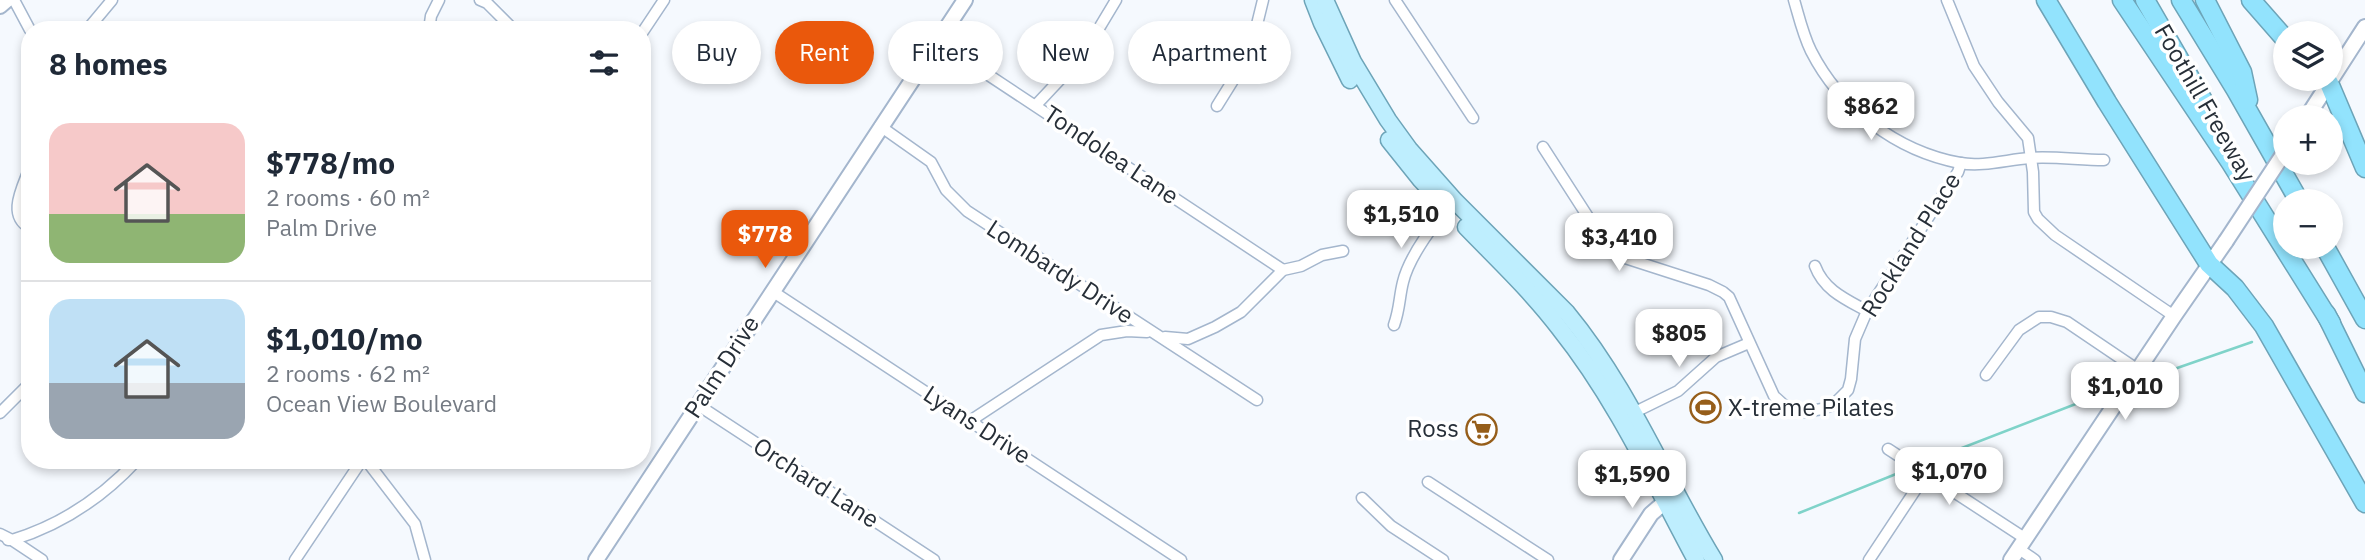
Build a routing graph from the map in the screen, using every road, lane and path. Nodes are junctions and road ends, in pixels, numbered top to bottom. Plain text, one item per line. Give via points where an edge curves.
1 (7, 0) edge
2 (14, 0) edge
3 (112, 0) edge
4 (439, 0) edge
5 (480, 0) edge
6 (664, 0) edge
7 (965, 0) edge
8 (1116, 0) edge
9 (1263, 0) edge
10 (1313, 0) edge
11 (1325, 0) edge
12 (1395, 0) edge
13 (1794, 0) edge
14 (1947, 0) edge
15 (2046, 0) edge
16 (2122, 0) edge
17 (2145, 0) edge
18 (2181, 0) edge
19 (2205, 0) edge
20 (2251, 0) edge
21 (0, 6) edge
22 (25, 21) edge
23 (94, 21) edge
24 (430, 21) edge
25 (505, 21) edge
26 (650, 21) edge
27 (951, 21) edge
28 (2273, 25) edge
29 (2365, 27) edge
30 (2343, 58) edge
31 (908, 84) edge
32 (1003, 84) edge
33 (2331, 91) edge
34 (1036, 105) junction
35 (1217, 106) dead end
36 (2252, 117) junction
37 (1473, 118) dead end
38 (880, 126) junction
39 (1543, 148) dead end
40 (2030, 158) junction
41 (2104, 160) dead end
42 (1961, 163) junction
43 (2365, 168) edge
44 (2273, 170) edge
45 (2292, 189) edge
46 (21, 195) edge
47 (1451, 205) junction
48 (21, 221) edge
49 (2273, 221) edge
50 (1343, 251) dead end
51 (2295, 259) edge
52 (2332, 259) edge
53 (2209, 264) junction
54 (1815, 265) dead end
55 (1283, 270) junction
56 (772, 290) junction
57 (1867, 312) junction
58 (2174, 316) junction
59 (2365, 319) edge
60 (2331, 323) junction
61 (1394, 325) dead end
62 (1153, 333) junction
63 (1749, 343) junction
64 (2138, 370) junction
65 (1986, 375) dead end
66 (21, 392) edge
67 (2365, 393) edge
68 (1257, 400) dead end
69 (698, 405) junction
70 (0, 413) edge
71 (1627, 416) junction
72 (971, 421) junction
73 (1888, 449) dead end
74 (129, 469) edge
75 (358, 469) edge
76 (371, 469) edge
77 (1926, 474) junction
78 (1428, 482) dead end
79 (1670, 496) junction
80 (1362, 498) dead end
81 (2365, 503) edge
82 (0, 534) edge
83 (12, 540) junction
84 (0, 541) edge
85 (2019, 549) edge
86 (42, 560) edge
87 (295, 560) edge
88 (425, 560) edge
89 (596, 560) edge
90 (934, 560) edge
91 (1181, 560) edge
92 (1443, 560) edge
93 (1548, 560) edge
94 (1621, 560) edge
95 (1696, 560) edge
96 (1714, 560) edge
97 (1869, 560) edge
98 (2035, 560) edge

1 - 21 street
2 - 22 street
3 - 23 street
4 - 24 street
5 - 25 street
6 - 26 street
7 - 27 street, Palm Drive
8 - 34 street via 1083,55
9 - 35 street via 1250,53
10 - 47 main road via 1365,104 1400,155
11 - 47 main road via 1382,111
12 - 37 street
13 - 42 street via 1816,59 1857,113 1908,146
14 - 40 street via 1973,66 2028,138
15 - 53 highway
16 - 60 highway
17 - 49 highway, Foothill Freeway
18 - 36 highway, Foothill Freeway
19 - 36 highway via 2242,72
20 - 28 highway
29 - 30 street
31 - 38 street, Palm Drive
32 - 34 street, Tondolea Lane
33 - 43 highway
34 - 55 street, Tondolea Lane
36 - 45 highway, Foothill Freeway
38 - 56 street, Palm Drive
38 - 62 street, Lombardy Drive via 931,162 946,190 967,211
39 - 63 street, Rockland Place via 1608,248 1634,262 1723,292
40 - 41 street
40 - 42 street
40 - 58 street via 2032,202 2038,219
42 - 57 street, Rockland Place
44 - 53 street, bridge
46 - 48 street via 16,211
47 - 61 street via 1406,274
47 - 71 main road via 1583,332
50 - 55 street
51 - 60 highway, Foothill Freeway
52 - 59 highway
53 - 58 street
53 - 81 highway via 2235,288 2264,326
54 - 57 street via 1826,286
55 - 62 street via 1241,312 1215,327 1182,340
56 - 69 street, Palm Drive
56 - 72 street, Lyans Drive
57 - 63 street, Rockland Place via 1855,339 1848,390 1822,410 1804,412 1780,401 1769,390
58 - 64 street
60 - 67 highway, Foothill Freeway
62 - 68 street, Lombardy Drive
62 - 72 street via 1101,335
63 - 71 street via 1716,357 1678,391
64 - 65 street via 2067,322 2039,317 2019,330
64 - 85 street
66 - 70 street
69 - 89 street, Palm Drive
69 - 90 street, Orchard Lane
71 - 79 main road
72 - 91 street, Lyans Drive
73 - 77 street
74 - 83 street via 85,506
75 - 87 street
76 - 88 street via 415,524
77 - 85 street
77 - 97 street
78 - 93 street
79 - 94 street via 1651,514
79 - 95 main road
79 - 96 main road
80 - 92 street via 1391,526
82 - 83 street
83 - 84 street
83 - 86 street
85 - 98 street

